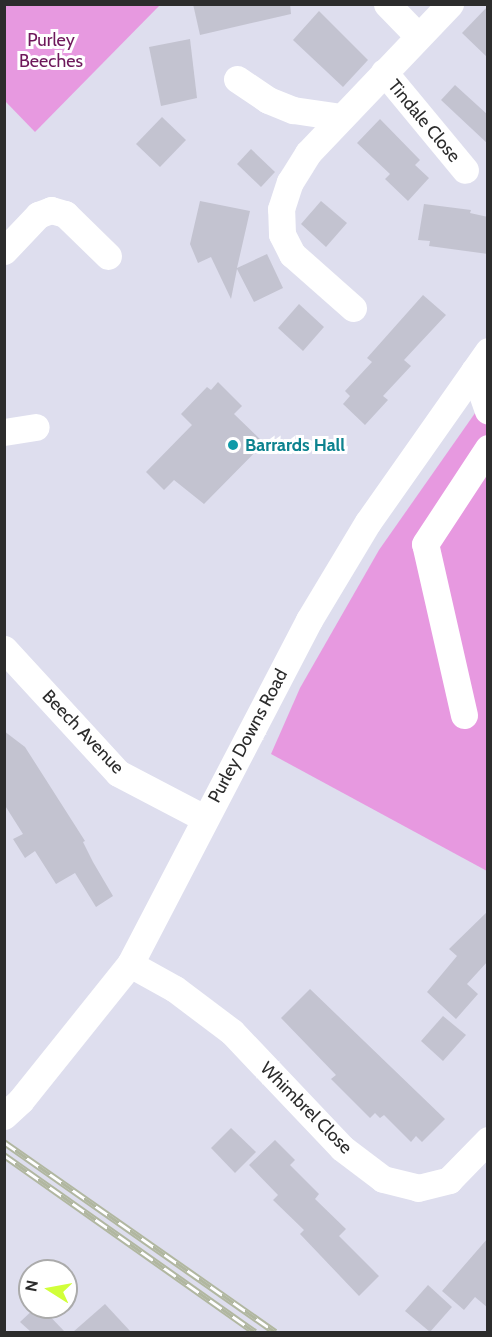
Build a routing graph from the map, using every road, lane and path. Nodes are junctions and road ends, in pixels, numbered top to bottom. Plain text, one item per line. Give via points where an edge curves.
1 (387, 4) edge
2 (450, 4) edge
3 (418, 36) junction
4 (384, 72) junction
5 (237, 79) dead end
6 (341, 117) junction
7 (465, 170) dead end
8 (4, 251) edge
9 (108, 256) dead end
10 (353, 308) dead end
11 (481, 361) edge
12 (488, 411) edge
13 (36, 426) dead end
14 (4, 432) edge
15 (488, 448) edge
16 (4, 649) edge
17 (464, 715) dead end
18 (204, 818) junction
19 (130, 964) junction
20 (13, 1108) edge
21 (488, 1140) edge

1 - 3 street
2 - 3 street, Tindale Close
3 - 4 street, Tindale Close
4 - 6 street, Tindale Close
4 - 7 street, Tindale Close
5 - 6 street via 293,111
6 - 10 street, Tindale Close via 308,153 290,182 282,209 282,234 292,254
8 - 9 street via 38,215 51,210 65,214
11 - 12 street
11 - 18 street, Purley Downs Road via 368,522 315,610
13 - 14 street
15 - 17 street via 425,544
16 - 18 street, Beech Avenue via 118,773
18 - 19 street, Purley Downs Road
19 - 20 street, Purley Downs Road
19 - 21 street, Whimbrel Close via 174,989 232,1032 342,1148 383,1179 418,1188 449,1180

